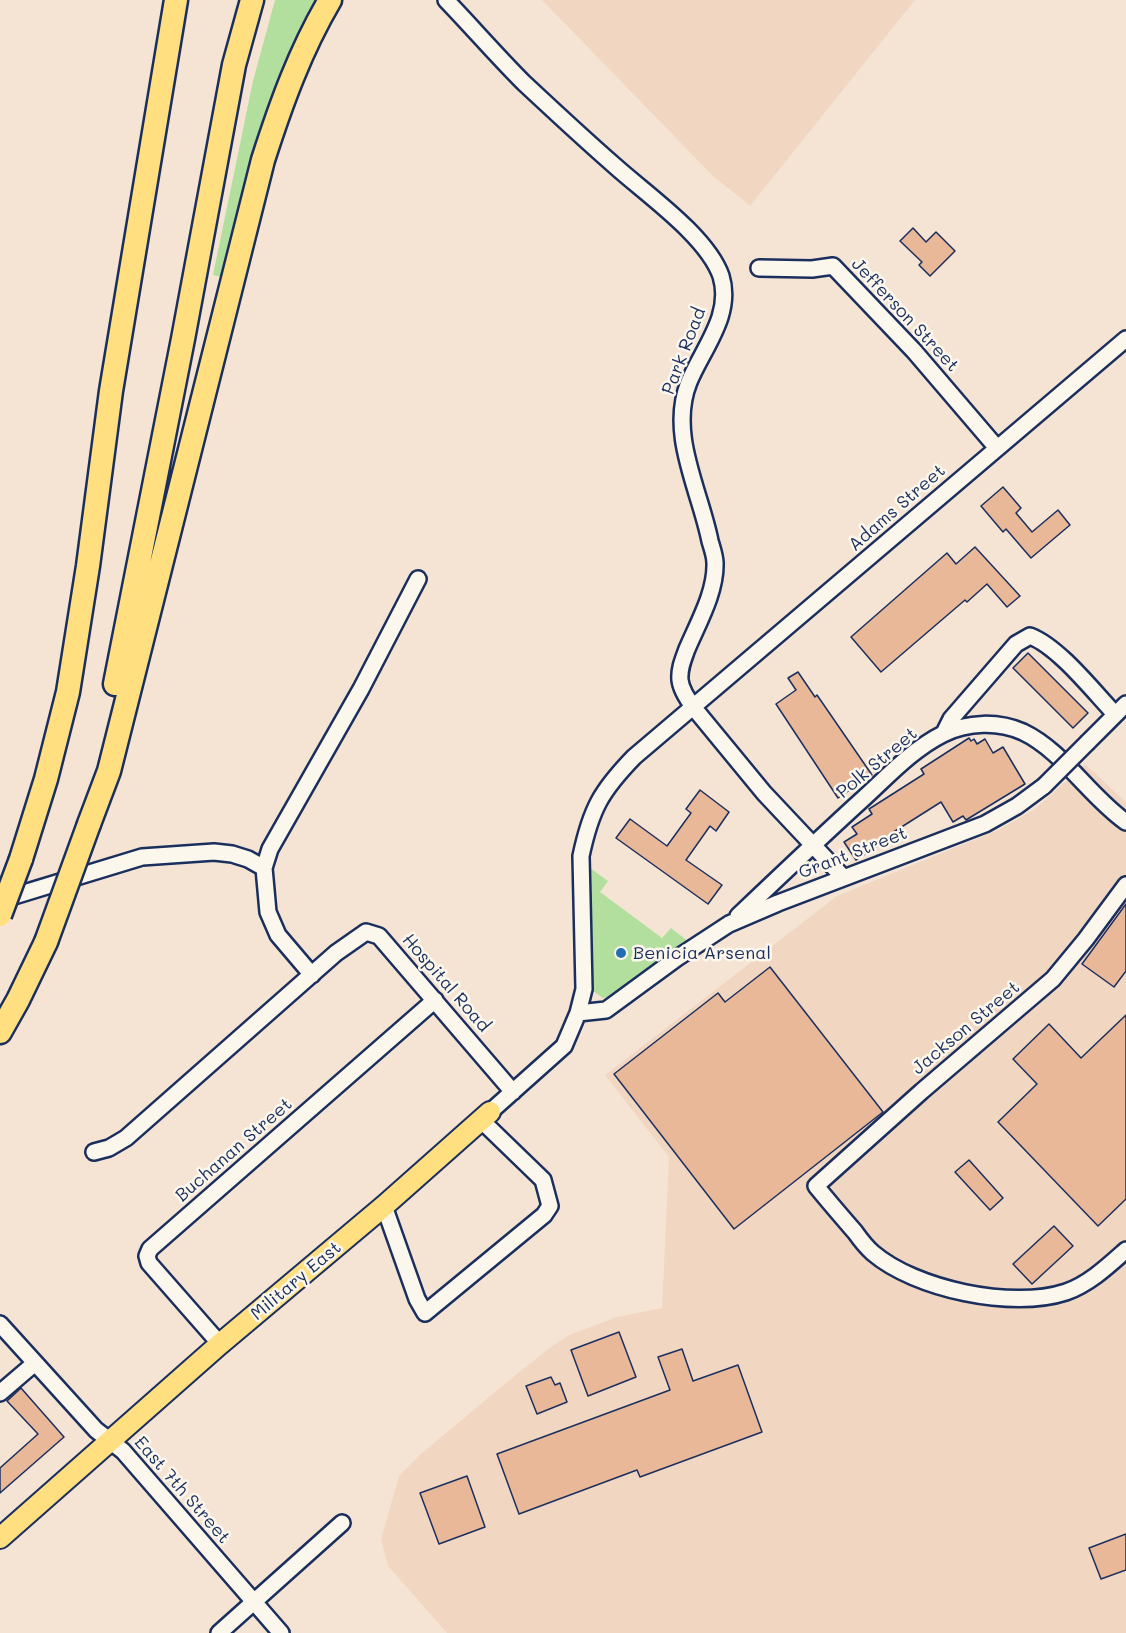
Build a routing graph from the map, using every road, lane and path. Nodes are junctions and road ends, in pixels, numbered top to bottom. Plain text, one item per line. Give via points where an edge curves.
1 (160, 0) edge
2 (176, 0) edge
3 (252, 0) edge
4 (446, 0) edge
5 (325, 8) edge
6 (132, 259) junction
7 (759, 268) dead end
8 (1126, 339) edge
9 (996, 448) junction
10 (418, 579) dead end
11 (694, 708) junction
12 (1121, 709) edge
13 (944, 734) junction
14 (1126, 822) edge
15 (89, 824) junction
16 (812, 845) junction
17 (264, 868) junction
18 (843, 877) junction
19 (1126, 885) edge
20 (0, 900) edge
21 (0, 915) edge
22 (729, 924) junction
23 (312, 975) junction
24 (435, 1000) junction
25 (578, 1013) junction
26 (0, 1032) edge
27 (513, 1092) junction
28 (486, 1116) junction
29 (94, 1152) dead end
30 (384, 1206) junction
31 (1126, 1250) edge
32 (0, 1324) edge
33 (220, 1344) junction
34 (35, 1363) junction
35 (0, 1393) edge
36 (112, 1441) junction
37 (342, 1523) dead end
38 (0, 1538) edge
39 (254, 1603) junction
40 (219, 1633) edge
41 (281, 1633) edge

1 - 6 highway via 136,167
2 - 6 highway
3 - 15 highway via 234,65
4 - 11 street, Park Road via 523,81 693,234 712,256 721,277 724,301 720,320 688,384 683,407 682,435 715,563 709,595 680,668 680,682
5 - 15 highway via 298,62 263,160 109,771
6 - 21 highway, bridge via 68,692 46,779
7 - 9 street, Jefferson Street via 833,266 914,351
8 - 9 street, Adams Street
9 - 11 street, Adams Street
10 - 17 street via 270,849
11 - 16 street, Park Road
11 - 25 street via 634,757 610,782 594,808 581,856 584,988
12 - 13 street via 1044,643 1030,636 1016,644 951,719
12 - 18 street, Grant Street, bridge via 1044,786 1017,806 985,824
13 - 14 street, Polk Street via 994,723 1022,732 1045,747
13 - 16 street, Polk Street via 918,749
15 - 26 highway, bridge via 46,942
16 - 18 street, Park Road
16 - 22 street, Polk Street
17 - 20 street via 223,853 142,857
17 - 23 street via 272,924
18 - 22 street, Grant Street
19 - 31 street, Jackson Street via 1053,979 816,1186 872,1252 893,1267 964,1293 1025,1298 1066,1292 1097,1275
22 - 25 street, Grant Street via 606,1010
23 - 24 street, Hospital Road via 366,932 379,936
23 - 29 street via 126,1138
24 - 27 street, Hospital Road
24 - 33 street, Buchanan Street via 150,1249 149,1263
25 - 27 street, Military East via 564,1046
27 - 28 street, Military East
28 - 30 main road, Military East
28 - 30 street via 543,1180 550,1206 425,1313
30 - 33 main road, Military East
32 - 34 street, East 7th Street
33 - 36 main road, Military East
34 - 35 street
34 - 36 street, East 7th Street via 96,1430
36 - 38 main road, Military East
36 - 39 street, East 7th Street
37 - 39 street
39 - 40 street
39 - 41 street, East 7th Street

